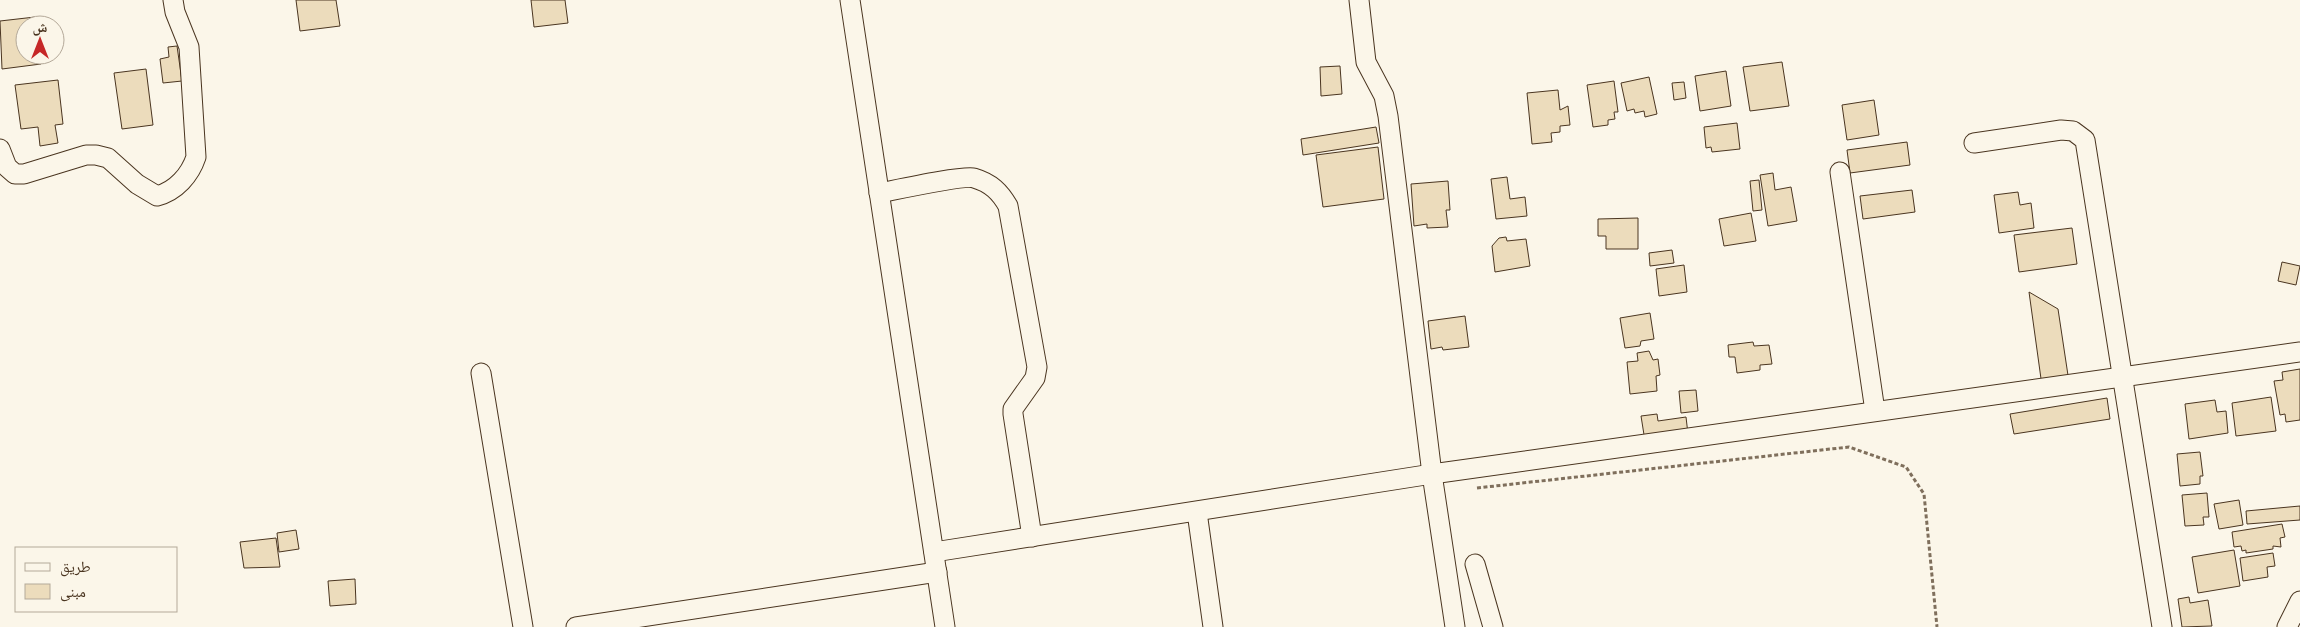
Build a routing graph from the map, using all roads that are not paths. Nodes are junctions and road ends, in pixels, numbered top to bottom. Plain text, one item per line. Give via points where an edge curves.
1 (172, 0) edge
2 (850, 0) edge
3 (1359, 0) edge
4 (1974, 143) dead end
5 (0, 149) edge
6 (1840, 172) dead end
7 (879, 193) junction
8 (2300, 352) edge
9 (481, 373) dead end
10 (2123, 377) junction
11 (1875, 412) junction
12 (1432, 474) junction
13 (1197, 512) junction
14 (1032, 537) junction
15 (934, 552) junction
16 (1475, 564) dead end
17 (937, 572) junction
18 (2300, 601) edge
19 (604, 625) edge
20 (523, 627) edge
21 (576, 627) edge
22 (945, 627) edge
23 (1212, 627) edge
24 (1456, 627) edge
25 (1493, 627) edge
26 (2162, 627) edge
27 (2288, 627) edge

1 - 5 street via 189,47 196,157 191,172 170,193 157,196 137,184 108,158 96,155 15,174 7,167
2 - 7 street
3 - 12 street via 1366,62 1384,96 1388,116
4 - 10 street via 2061,130 2073,131 2085,140
6 - 11 street
7 - 14 street via 972,177 1000,192 1008,206 1037,367 1034,378 1013,409
7 - 15 street
8 - 10 street
9 - 20 street
10 - 11 street
10 - 26 street
11 - 12 street
12 - 13 street
12 - 24 street
13 - 14 street
13 - 23 street
14 - 15 street
15 - 17 street
16 - 25 street
17 - 19 street
17 - 22 street
18 - 27 street
19 - 21 street

